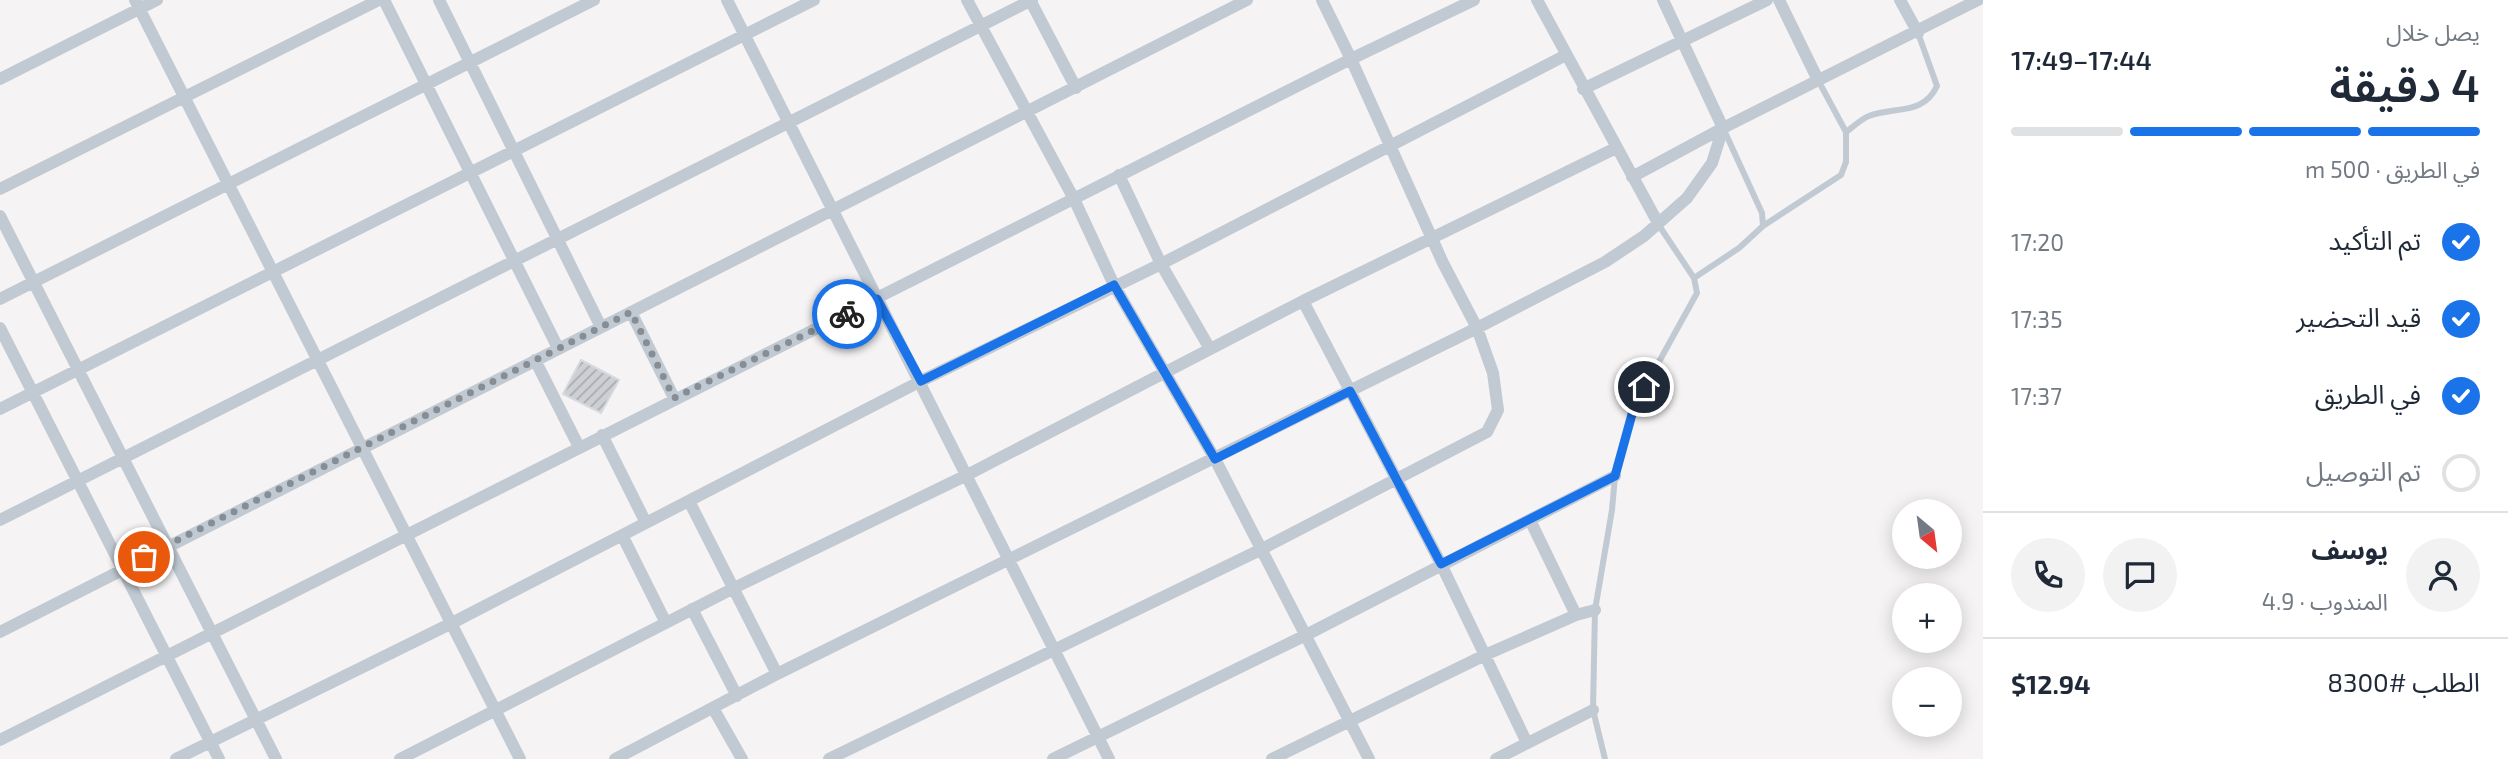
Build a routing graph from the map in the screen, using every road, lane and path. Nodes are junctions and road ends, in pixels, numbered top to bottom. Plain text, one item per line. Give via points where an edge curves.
1 (157, 0) edge
2 (381, 0) edge
3 (439, 0) edge
4 (594, 0) edge
5 (727, 0) edge
6 (814, 0) edge
7 (967, 0) edge
8 (1031, 0) edge
9 (1247, 0) edge
10 (1322, 0) edge
11 (1474, 0) edge
12 (1663, 0) edge
13 (1767, 0) edge
14 (1779, 0) edge
15 (1900, 0) edge
16 (1978, 0) edge
17 (1541, 2) edge
18 (137, 4) edge
19 (980, 25) junction
20 (1918, 33) junction
21 (745, 35) junction
22 (1682, 40) junction
23 (1566, 55) junction
24 (1351, 59) junction
25 (469, 62) junction
26 (0, 79) edge
27 (1818, 80) junction
28 (425, 84) junction
29 (1076, 88) junction
30 (1583, 89) junction
31 (184, 96) junction
32 (1026, 113) junction
33 (788, 122) junction
34 (1723, 128) junction
35 (1846, 132) junction
36 (1391, 147) junction
37 (1616, 148) junction
38 (514, 150) junction
39 (470, 173) junction
40 (1119, 175) junction
41 (1632, 177) junction
42 (230, 183) junction
43 (0, 189) edge
44 (1074, 199) junction
45 (832, 211) junction
46 (0, 216) edge
47 (1658, 223) junction
48 (1763, 226) junction
49 (1432, 237) junction
50 (558, 239) junction
51 (514, 261) junction
52 (1161, 264) junction
53 (274, 271) junction
54 (1694, 278) junction
55 (34, 282) junction
56 (1114, 285) junction
57 (0, 299) edge
58 (877, 299) junction
59 (1303, 302) junction
60 (631, 312) junction
61 (601, 327) junction
62 (0, 328) edge
63 (1478, 328) junction
64 (558, 348) junction
65 (1210, 349) junction
66 (320, 359) junction
67 (535, 360) junction
68 (78, 370) junction
69 (1166, 373) junction
70 (921, 381) junction
71 (1350, 391) junction
72 (32, 393) junction
73 (674, 398) junction
74 (0, 409) edge
75 (602, 435) junction
76 (364, 447) junction
77 (579, 447) junction
78 (122, 458) junction
79 (1215, 459) junction
80 (967, 475) junction
81 (1615, 476) junction
82 (1395, 479) junction
83 (77, 481) junction
84 (689, 501) junction
85 (0, 520) edge
86 (1530, 520) junction
87 (646, 523) junction
88 (408, 534) junction
89 (622, 536) junction
90 (166, 546) junction
91 (1262, 549) junction
92 (1009, 560) junction
93 (1441, 564) junction
94 (121, 568) junction
95 (734, 588) junction
96 (692, 609) junction
97 (1595, 610) junction
98 (1576, 615) junction
99 (453, 623) junction
100 (666, 623) junction
101 (0, 632) edge
102 (212, 632) junction
103 (1306, 635) junction
104 (1056, 651) junction
105 (166, 655) junction
106 (1485, 656) junction
107 (778, 674) junction
108 (737, 696) junction
109 (713, 708) junction
110 (496, 710) junction
111 (1593, 710) junction
112 (256, 720) junction
113 (1349, 720) junction
114 (1097, 737) junction
115 (0, 740) edge
116 (210, 742) junction
117 (1527, 743) junction
118 (176, 759) edge
119 (219, 759) edge
120 (276, 759) edge
121 (400, 759) edge
122 (520, 759) edge
123 (615, 759) edge
124 (742, 759) edge
125 (830, 759) edge
126 (1053, 759) edge
127 (1109, 759) edge
128 (1272, 759) edge
129 (1369, 759) edge
130 (1496, 759) edge
131 (1605, 759) edge

1 - 18 street
2 - 28 street
2 - 31 street
3 - 25 street
4 - 25 street
5 - 21 street
6 - 21 street
7 - 19 street
8 - 19 street
8 - 29 street
9 - 29 street
10 - 24 street
11 - 24 street
12 - 22 street
13 - 22 street
14 - 27 street
15 - 20 street
16 - 20 street
17 - 23 street
18 - 26 street
18 - 31 street
19 - 32 street
19 - 33 street
20 - 27 street
20 - 35 lane via 1937,86 1931,99 1912,108 1868,116
21 - 33 street
21 - 38 street
22 - 30 street
22 - 34 street
23 - 30 street
23 - 36 street
24 - 36 street
24 - 40 street
25 - 28 street
25 - 38 street
27 - 34 street
27 - 35 lane
28 - 39 street
28 - 42 street
29 - 32 street
30 - 37 street
31 - 42 street
31 - 43 street
32 - 44 street
32 - 45 street
33 - 45 street
33 - 50 street
34 - 41 street
34 - 47 street via 1702,181
34 - 48 lane via 1762,213
35 - 48 lane via 1841,175
36 - 49 street
36 - 52 street
37 - 41 street
37 - 49 street
38 - 39 street
38 - 50 street
39 - 51 street
39 - 53 street
40 - 44 street
40 - 52 street
41 - 47 street
42 - 53 street
42 - 55 street
44 - 56 street
44 - 58 street
45 - 58 street
45 - 60 street
46 - 55 street
47 - 54 lane
47 - 63 street via 1605,262
48 - 54 lane
49 - 59 street
49 - 63 street
50 - 51 street
50 - 61 street
51 - 64 street
51 - 66 street
52 - 56 street
52 - 65 street
53 - 66 street
53 - 68 street
54 - 81 lane via 1697,293 1634,407
55 - 57 street
55 - 68 street
56 - 69 street
56 - 70 street
58 - 70 street
58 - 73 street
59 - 65 street
59 - 71 street
60 - 61 street
60 - 73 street
61 - 64 street
62 - 72 street
63 - 71 street
63 - 82 street via 1493,373 1498,410 1487,432
64 - 67 street
65 - 69 street
66 - 76 street
66 - 78 street
67 - 76 street
67 - 77 street
68 - 72 street
68 - 78 street
69 - 79 street
69 - 80 street
70 - 80 street
70 - 84 street
71 - 79 street
71 - 82 street
72 - 74 street
72 - 83 street
73 - 75 street
75 - 77 street
75 - 87 street
76 - 88 street
76 - 90 street
77 - 88 street
78 - 83 street
78 - 90 street
79 - 91 street
79 - 92 street
80 - 92 street
80 - 95 street
81 - 86 street
81 - 97 lane
82 - 91 street
82 - 93 street
83 - 85 street
83 - 94 street
84 - 87 street
84 - 95 street
86 - 93 street
86 - 98 street
87 - 89 street
88 - 99 street
88 - 102 street
89 - 99 street
89 - 100 street
90 - 94 street
90 - 102 street
91 - 103 street
91 - 104 street
92 - 104 street
92 - 107 street
93 - 103 street
93 - 106 street
94 - 101 street
94 - 105 street
95 - 96 street
95 - 107 street
96 - 100 street
96 - 108 street
97 - 98 street
97 - 111 lane
98 - 106 street
99 - 110 street
99 - 112 street
100 - 110 street
102 - 105 street
102 - 112 street
103 - 113 street
103 - 114 street
104 - 114 street
104 - 125 street
105 - 115 street
105 - 116 street
106 - 113 street
106 - 117 street
107 - 108 street
108 - 109 street
109 - 123 street
109 - 124 street
110 - 121 street
110 - 122 street
111 - 117 street
111 - 131 lane
112 - 116 street
112 - 120 street
113 - 128 street
113 - 129 street
114 - 126 street
114 - 127 street
116 - 118 street
116 - 119 street
117 - 130 street

